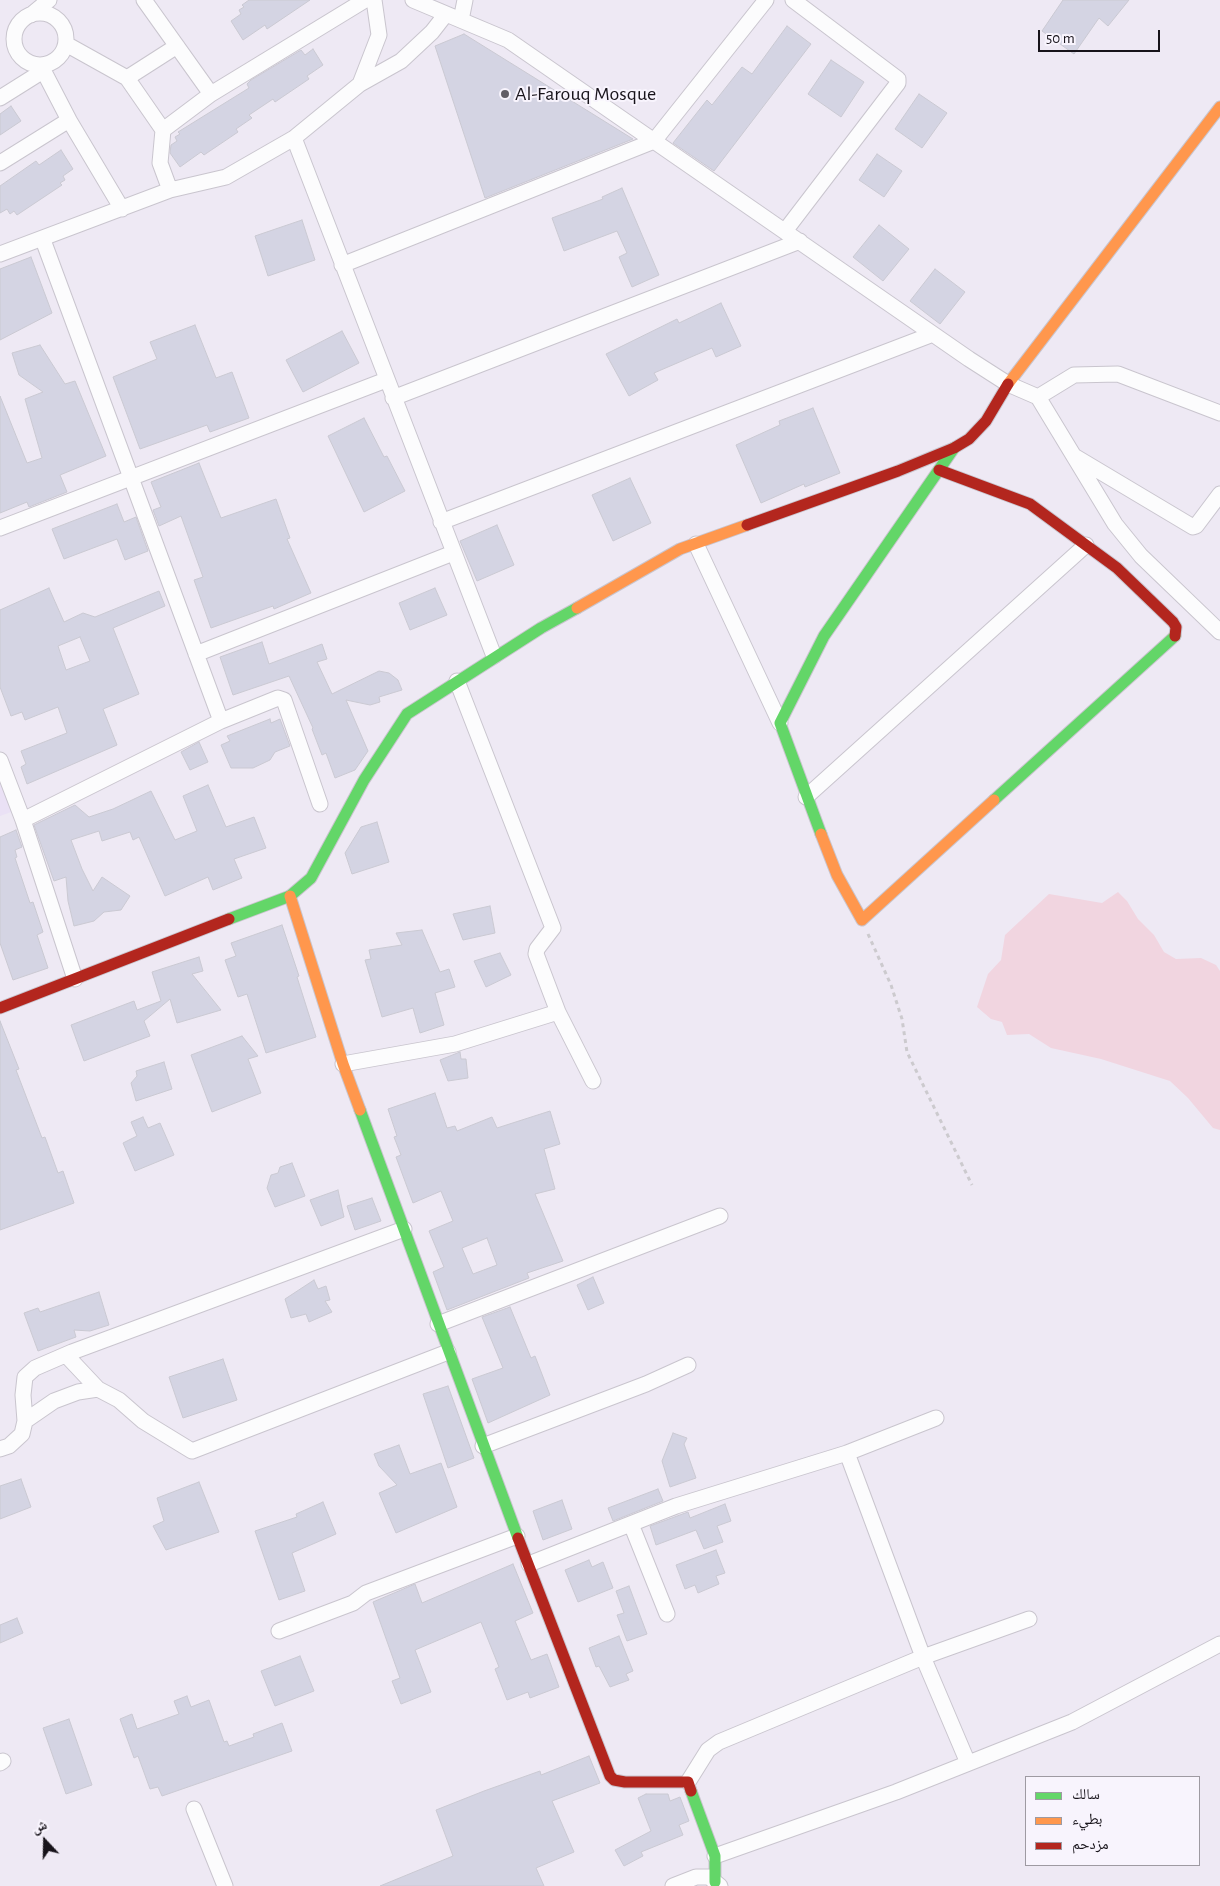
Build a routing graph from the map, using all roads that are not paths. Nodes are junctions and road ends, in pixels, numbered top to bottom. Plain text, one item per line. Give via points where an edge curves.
1 (49, 0) edge
2 (365, 0) edge
3 (374, 0) edge
4 (414, 0) edge
5 (465, 0) edge
6 (766, 0) edge
7 (793, 0) edge
8 (147, 1) edge
9 (446, 14) junction
10 (31, 15) junction
11 (462, 20) junction
12 (18, 27) junction
13 (0, 34) edge
14 (66, 44) junction
15 (177, 46) junction
16 (42, 68) junction
17 (127, 78) junction
18 (360, 84) junction
19 (211, 94) junction
20 (0, 98) edge
21 (1220, 107) edge
22 (69, 120) junction
23 (1215, 124) edge
24 (163, 130) junction
25 (294, 138) junction
26 (654, 141) junction
27 (0, 163) edge
28 (170, 190) junction
29 (122, 209) junction
30 (785, 232) junction
31 (43, 240) junction
32 (800, 241) junction
33 (0, 254) edge
34 (342, 265) junction
35 (933, 334) junction
36 (386, 380) junction
37 (1008, 384) junction
38 (1038, 397) junction
39 (393, 398) junction
40 (1220, 413) edge
41 (954, 448) junction
42 (1073, 455) junction
43 (939, 470) junction
44 (130, 479) junction
45 (1220, 494) edge
46 (441, 522) junction
47 (0, 528) edge
48 (696, 544) junction
49 (1086, 545) junction
50 (453, 553) junction
51 (1220, 632) edge
52 (196, 654) junction
53 (494, 656) junction
54 (457, 680) junction
55 (220, 721) junction
56 (780, 723) junction
57 (0, 760) edge
58 (806, 797) junction
59 (320, 804) dead end
60 (23, 820) junction
61 (290, 896) junction
62 (75, 979) junction
63 (0, 1008) edge
64 (558, 1012) junction
65 (343, 1064) junction
66 (592, 1081) dead end
67 (720, 1216) dead end
68 (404, 1229) junction
69 (438, 1324) junction
70 (448, 1352) junction
71 (66, 1355) junction
72 (688, 1365) dead end
73 (98, 1389) junction
74 (936, 1418) dead end
75 (25, 1421) junction
76 (483, 1446) junction
77 (0, 1449) edge
78 (846, 1453) junction
79 (632, 1524) junction
80 (517, 1536) junction
81 (529, 1564) junction
82 (667, 1614) dead end
83 (1029, 1619) dead end
84 (279, 1631) dead end
85 (1220, 1644) edge
86 (923, 1657) junction
87 (968, 1763) junction
88 (688, 1782) junction
89 (194, 1809) dead end
90 (715, 1856) junction
91 (717, 1884) edge
92 (225, 1886) edge
93 (673, 1886) edge

1 - 10 street
2 - 19 street
3 - 18 street via 379,34
4 - 9 street
5 - 11 street
6 - 26 street
7 - 30 street via 898,79 898,83
8 - 15 street
9 - 11 street
9 - 18 street via 401,61
10 - 12 street
10 - 14 street via 40,13 57,19 66,34
11 - 26 street via 508,40
12 - 13 street
12 - 16 street via 14,35 18,53 24,60
14 - 16 street via 58,59
14 - 17 street
15 - 17 street
15 - 19 street
16 - 20 street
16 - 22 street
17 - 24 street
18 - 25 street
19 - 24 street
21 - 23 street
22 - 27 street
22 - 29 street
23 - 37 street
24 - 28 street via 160,163
25 - 28 street via 226,177
25 - 34 street
26 - 30 street
26 - 34 street
28 - 29 street
29 - 31 street
30 - 32 street
31 - 33 street
31 - 44 street
32 - 35 street
32 - 39 street
34 - 36 street
35 - 37 street
35 - 46 street
36 - 39 street
36 - 44 street
37 - 38 street
37 - 41 street via 986,421 969,439
38 - 40 street via 1074,375 1118,374
38 - 42 street
39 - 46 street
41 - 43 street
41 - 48 street
42 - 45 street via 1193,527
42 - 51 street via 1115,524 1141,556
43 - 49 street via 1030,504
43 - 56 street via 824,636
44 - 47 street
44 - 52 street
46 - 50 street
48 - 53 street via 680,550
48 - 56 street
49 - 58 street
49 - 58 street via 1118,568 1173,622 1175,636 862,920 837,875
50 - 52 street
50 - 53 street
52 - 55 street
53 - 54 street
54 - 61 street via 407,714 364,780 311,878
54 - 64 street via 553,928 536,951
55 - 59 street via 278,698 284,700
55 - 60 street
56 - 58 street
57 - 60 street
60 - 62 street
61 - 62 street
61 - 65 street
62 - 63 street
64 - 65 street via 455,1044
64 - 66 street
65 - 68 street
67 - 69 street
68 - 69 street
68 - 71 street
69 - 70 street
70 - 73 street via 192,1451
70 - 76 street
71 - 73 street
71 - 75 street via 35,1368 25,1377
72 - 76 street
73 - 75 street via 54,1401
74 - 78 street
75 - 77 street via 22,1434 9,1446
76 - 80 street
78 - 79 street via 713,1494
78 - 86 street
79 - 81 street
79 - 82 street
80 - 81 street
80 - 84 street via 366,1593 353,1603
81 - 88 street via 610,1776 625,1782
83 - 86 street
85 - 87 street via 1072,1722
86 - 87 street
86 - 88 street via 720,1742 708,1750
87 - 90 street
88 - 90 street
89 - 92 street
90 - 91 street
91 - 93 street via 709,1877 696,1876

